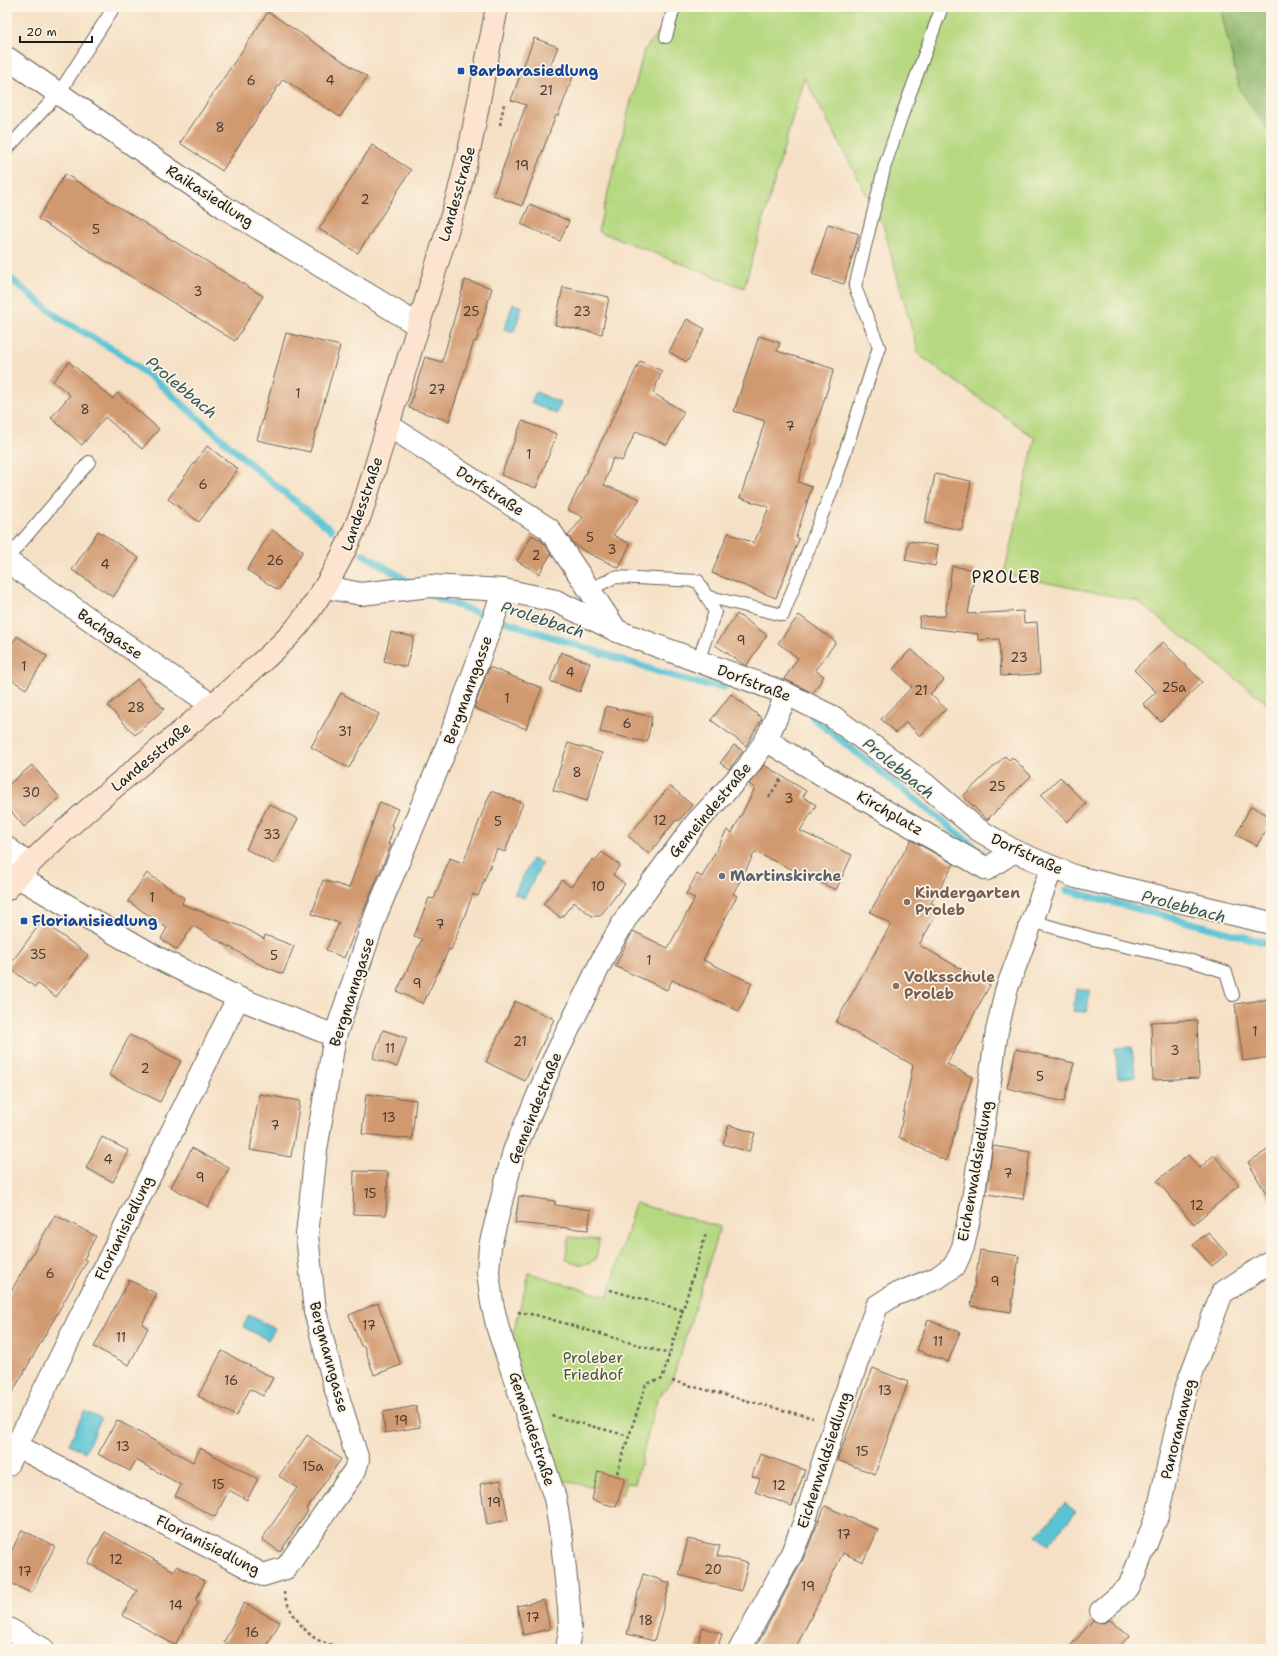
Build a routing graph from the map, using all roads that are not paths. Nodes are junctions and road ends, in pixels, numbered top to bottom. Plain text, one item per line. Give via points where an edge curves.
1 (114, 7) edge
2 (497, 7) edge
3 (674, 7) edge
4 (942, 7) edge
5 (666, 37) dead end
6 (7, 58) edge
7 (59, 93) junction
8 (7, 149) edge
9 (418, 324) junction
10 (388, 425) junction
11 (89, 462) dead end
12 (7, 560) edge
13 (326, 587) junction
14 (504, 590) junction
15 (589, 590) junction
16 (706, 596) junction
17 (617, 631) junction
18 (698, 661) junction
19 (783, 701) junction
20 (213, 706) junction
21 (766, 740) junction
22 (7, 848) edge
23 (1014, 851) junction
24 (1052, 867) junction
25 (18, 877) edge
26 (1032, 921) junction
27 (1271, 923) edge
28 (1233, 995) dead end
29 (238, 998) junction
30 (335, 1036) junction
31 (1271, 1261) edge
32 (12, 1455) edge
33 (286, 1568) joint
34 (1101, 1611) dead end
35 (7, 1628) edge
36 (43, 1649) edge
37 (567, 1649) edge
38 (740, 1649) edge

1 - 7 lane
2 - 9 main road, Landesstraße via 472,142
3 - 5 lane
4 - 16 lane via 885,166 855,287 879,347 838,474 783,615
6 - 7 street, Raikasiedlung
7 - 8 lane
7 - 9 street, Raikasiedlung via 224,207
9 - 10 main road, Landesstraße
10 - 13 main road, Landesstraße via 362,511 346,551
10 - 15 street, Dorfstraße via 549,529
11 - 12 lane
12 - 20 street, Bachgasse
13 - 14 street, Dorfstraße via 361,594 430,586
13 - 20 main road, Landesstraße via 296,628 266,659
14 - 17 street, Dorfstraße via 556,601
14 - 30 street, Bergmanngasse via 447,746 377,912
15 - 16 lane via 615,577 698,581
15 - 17 street, Dorfstraße
16 - 18 lane via 715,612
17 - 18 street, Dorfstraße
18 - 19 street, Dorfstraße
19 - 21 street, Gemeindestraße
19 - 23 street, Dorfstraße via 833,717 926,785 977,829
20 - 25 main road, Landesstraße via 89,808
21 - 23 street, Kirchplatz via 987,869
21 - 37 street, Gemeindestraße via 748,768 696,823 628,915 605,954 551,1065 514,1151 490,1246 488,1272 498,1329 555,1498 569,1608 570,1630
22 - 25 street
23 - 24 street, Dorfstraße
24 - 26 street, Eichenwaldsiedlung
24 - 27 street, Dorfstraße via 1076,877
25 - 29 street via 156,957
26 - 28 lane via 1226,972
26 - 38 street, Eichenwaldsiedlung via 1006,991 996,1031 973,1200 963,1247 955,1265 937,1278 894,1295 877,1306 835,1424 804,1523 792,1553
29 - 30 street
29 - 32 street, Florianisiedlung
30 - 33 street, Bergmanngasse via 316,1150 307,1235 315,1311 358,1460 355,1470
31 - 34 street, Panoramaweg via 1222,1293 1185,1391 1157,1516 1129,1586
32 - 33 street, Florianisiedlung via 263,1575
35 - 36 street

